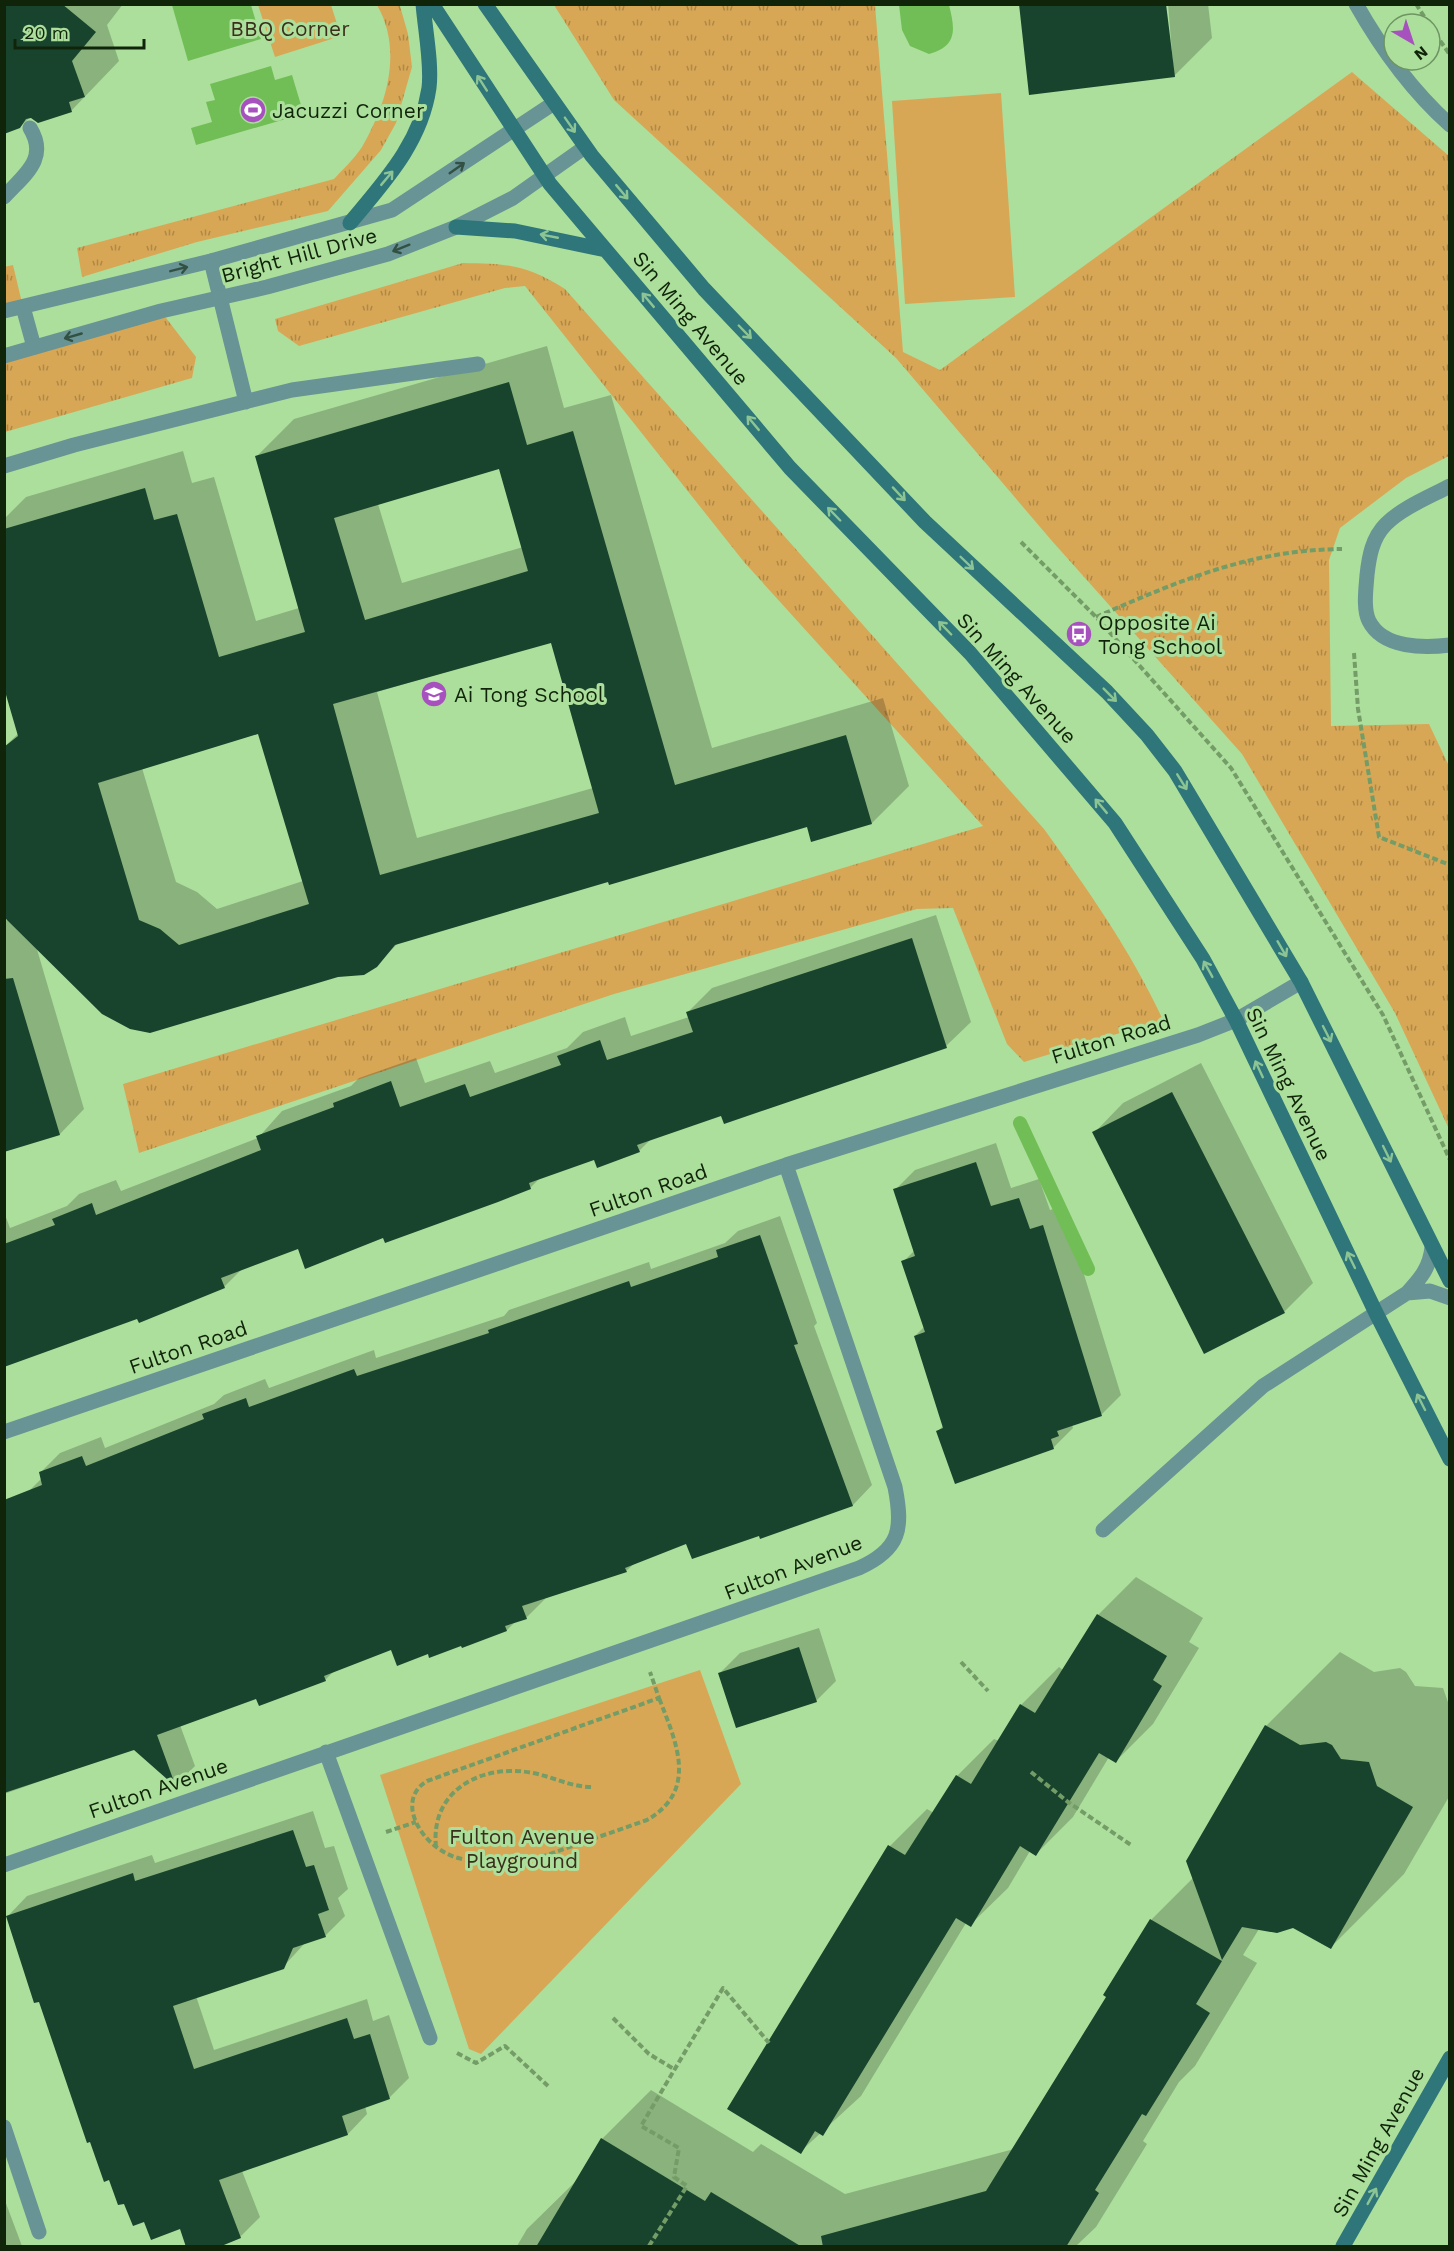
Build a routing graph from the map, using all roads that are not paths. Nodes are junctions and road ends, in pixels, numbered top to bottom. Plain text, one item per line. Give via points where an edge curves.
1 (423, 4) edge
2 (432, 4) edge
3 (485, 4) edge
4 (1356, 4) edge
5 (554, 103) junction
6 (1449, 125) edge
7 (30, 128) dead end
8 (514, 131) junction
9 (585, 147) junction
10 (546, 176) junction
11 (4, 197) edge
12 (350, 223) junction
13 (456, 226) junction
14 (606, 249) junction
15 (211, 261) junction
16 (219, 298) junction
17 (23, 307) junction
18 (4, 311) edge
19 (34, 347) junction
20 (4, 356) edge
21 (478, 364) dead end
22 (246, 402) junction
23 (4, 466) edge
24 (1449, 486) edge
25 (1449, 645) edge
26 (1301, 982) junction
27 (1236, 1020) junction
28 (786, 1165) junction
29 (1432, 1247) junction
30 (1449, 1281) edge
31 (1407, 1293) junction
32 (1449, 1298) edge
33 (1376, 1313) junction
34 (4, 1432) edge
35 (1449, 1459) edge
36 (1103, 1530) dead end
37 (326, 1752) junction
38 (4, 1865) edge
39 (430, 2038) road end
40 (1449, 2058) edge
41 (4, 2127) edge
42 (39, 2232) dead end
43 (1343, 2247) edge

12 -> 1 main road via 394,170 418,129 429,86
8 -> 2 main road, Sin Ming Avenue
3 - 5 main road, Sin Ming Avenue
4 - 6 street via 1402,77
5 - 8 street, Bright Hill Drive
5 -> 9 main road, Sin Ming Avenue
7 - 11 street via 39,151 34,164
8 - 10 main road, Sin Ming Avenue
12 -> 8 street, Bright Hill Drive via 392,210
9 - 10 street, Bright Hill Drive
9 -> 26 main road, Sin Ming Avenue via 704,290 925,522 1107,692 1147,735 1175,771
10 - 13 street, Bright Hill Drive via 513,198
10 - 14 main road, Sin Ming Avenue
12 - 15 street, Bright Hill Drive
14 -> 13 main road via 515,231
13 -> 16 street, Bright Hill Drive via 388,254
27 -> 14 main road, Sin Ming Avenue via 1203,959 1115,823 970,653 790,468
15 - 16 street
17 -> 15 street, Bright Hill Drive
16 -> 19 street, Bright Hill Drive via 161,310
16 - 22 street
17 - 18 street, Bright Hill Drive
17 - 19 street
19 - 20 street, Bright Hill Drive
21 - 22 street via 292,390
22 - 23 street
24 - 25 street via 1385,525 1368,560 1365,593 1369,621 1378,631 1406,646
26 - 27 street, Fulton Road
26 -> 29 main road, Sin Ming Avenue
27 - 28 street, Fulton Road
33 -> 27 main road, Sin Ming Avenue
28 - 34 street, Fulton Road
28 - 37 street, Fulton Avenue via 895,1486 900,1522 894,1542 878,1558 859,1568
29 - 30 main road, Sin Ming Avenue
29 - 31 street via 1431,1262
31 - 32 street via 1430,1291
31 - 33 street
35 -> 33 main road, Sin Ming Avenue
33 - 36 street via 1263,1386
37 - 38 street, Fulton Avenue
37 - 39 street
43 -> 40 main road, Sin Ming Avenue
41 - 42 street

